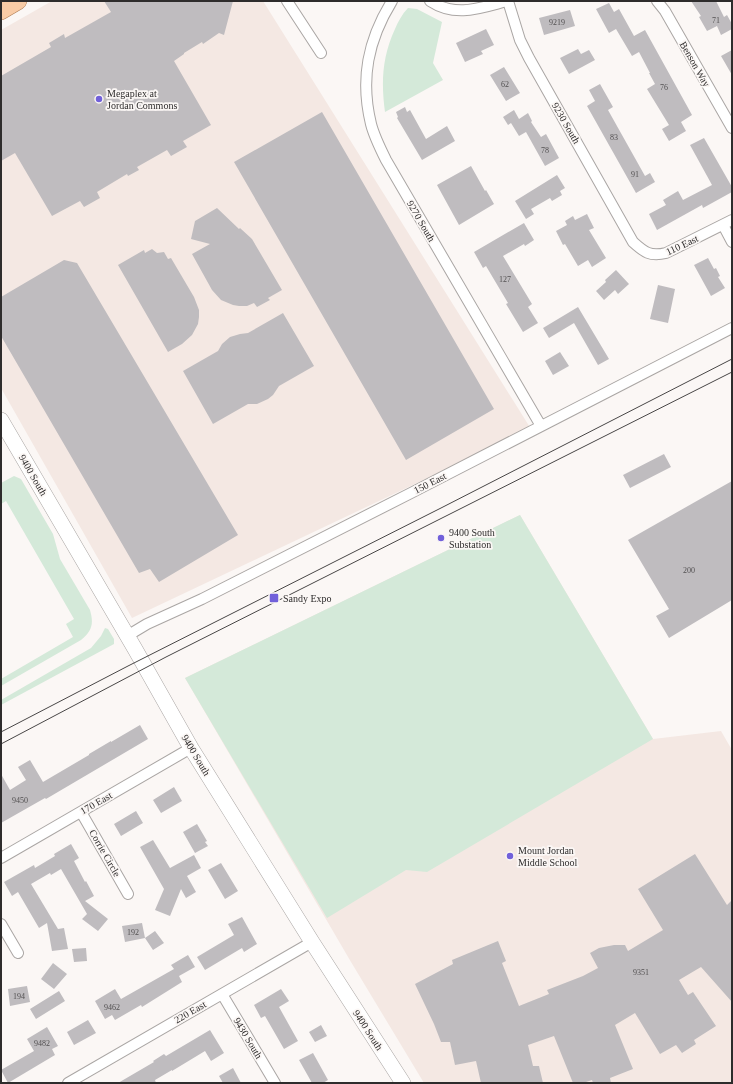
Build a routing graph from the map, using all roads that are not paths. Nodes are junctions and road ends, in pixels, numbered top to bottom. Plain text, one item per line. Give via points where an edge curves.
1 (18, 1) edge
2 (287, 1) edge
3 (392, 1) edge
4 (430, 1) edge
5 (508, 1) edge
6 (657, 1) edge
7 (1, 11) edge
8 (321, 53) dead end
9 (732, 128) edge
10 (728, 222) edge
11 (633, 242) joint
12 (732, 242) edge
13 (732, 328) edge
14 (1, 420) edge
15 (541, 426) junction
16 (128, 636) junction
17 (191, 748) junction
18 (81, 812) junction
19 (1, 858) edge
20 (128, 894) dead end
21 (1, 924) edge
22 (312, 942) junction
23 (18, 954) dead end
24 (222, 994) junction
25 (68, 1083) edge
26 (275, 1083) edge
27 (403, 1083) edge

1 - 7 main road
2 - 8 street
3 - 15 street, 9270 South via 373,40 368,64 366,87 371,125 386,160
4 - 5 street via 444,8 467,11
5 - 11 street, 9230 South via 520,40 529,58
6 - 9 street, Benson Way
10 - 11 street, 110 East via 666,254 649,254
10 - 12 street
13 - 15 street, 150 East
14 - 16 street, 9400 South
15 - 16 street, 150 East via 254,573 147,624
16 - 17 street, 9400 South
17 - 18 street, 170 East
17 - 22 street, 9400 South
18 - 19 street, 170 East
18 - 20 street, Corrie Circle
21 - 23 street
22 - 24 street, 220 East
22 - 27 street, 9400 South
24 - 25 street, 220 East
24 - 26 street, 9430 South

